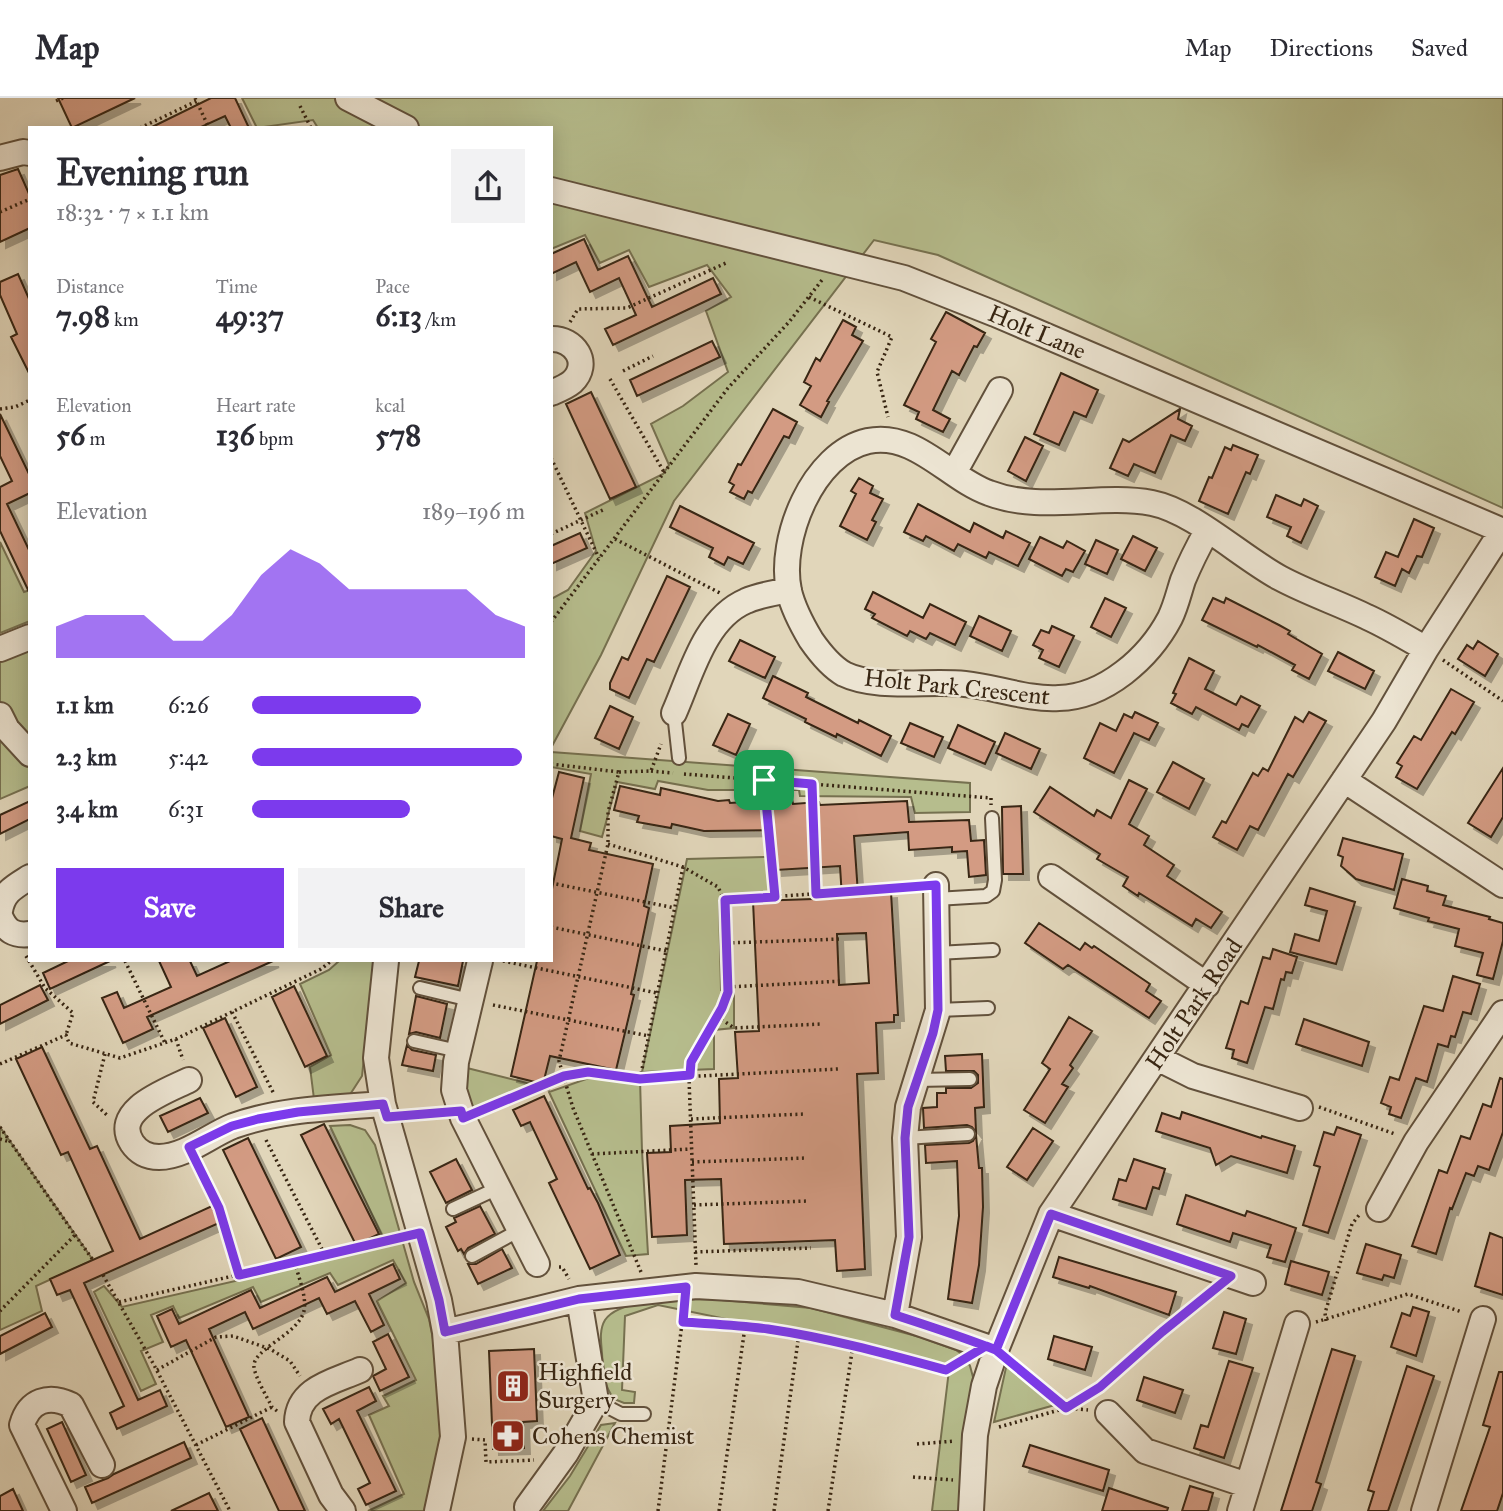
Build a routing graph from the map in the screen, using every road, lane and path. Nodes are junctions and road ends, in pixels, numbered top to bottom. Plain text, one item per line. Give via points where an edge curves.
1 (63, 98) edge
2 (348, 98) edge
3 (196, 99) edge
4 (56, 101) dead end
5 (300, 106) dead end
6 (144, 126) edge
7 (208, 126) edge
8 (310, 126) edge
9 (402, 126) edge
10 (28, 153) edge
11 (0, 158) edge
12 (553, 190) edge
13 (28, 200) edge
14 (0, 212) edge
15 (836, 261) junction
16 (726, 263) dead end
17 (809, 297) junction
18 (556, 339) edge
19 (653, 356) dead end
20 (623, 371) dead end
21 (610, 379) dead end
22 (1000, 390) dead end
23 (553, 392) edge
24 (28, 401) edge
25 (0, 409) edge
26 (892, 440) junction
27 (553, 462) edge
28 (556, 469) junction
29 (553, 471) edge
30 (664, 472) junction
31 (954, 473) junction
32 (605, 509) dead end
33 (581, 520) junction
34 (1207, 531) junction
35 (1502, 531) edge
36 (553, 533) edge
37 (614, 538) junction
38 (599, 558) junction
39 (789, 590) junction
40 (746, 601) junction
41 (553, 619) edge
42 (28, 638) edge
43 (0, 649) edge
44 (1426, 649) junction
45 (1503, 701) edge
46 (674, 713) junction
47 (0, 715) edge
48 (28, 752) edge
49 (679, 758) dead end
50 (553, 764) edge
51 (651, 771) junction
52 (619, 772) junction
53 (764, 780) junction
54 (1344, 780) junction
55 (812, 784) junction
56 (992, 818) joint
57 (608, 844) junction
58 (683, 867) junction
59 (1051, 877) dead end
60 (28, 878) edge
61 (553, 883) edge
62 (1503, 885) edge
63 (936, 892) junction
64 (597, 893) junction
65 (816, 894) junction
66 (775, 897) junction
67 (725, 900) junction
68 (675, 908) junction
69 (11, 924) edge
70 (553, 927) edge
71 (587, 934) junction
72 (841, 939) dead end
73 (727, 943) junction
74 (993, 950) dead end
75 (666, 951) junction
76 (937, 953) junction
77 (28, 956) edge
78 (31, 962) edge
79 (125, 962) edge
80 (318, 962) edge
81 (330, 962) edge
82 (386, 962) edge
83 (480, 962) edge
84 (508, 962) edge
85 (321, 969) junction
86 (578, 977) junction
87 (843, 981) dead end
88 (1207, 985) junction
89 (728, 987) junction
90 (420, 988) dead end
91 (657, 993) junction
92 (470, 1000) junction
93 (988, 1008) dead end
94 (938, 1010) junction
95 (232, 1012) junction
96 (1503, 1013) edge
97 (718, 1016) junction
98 (568, 1021) junction
99 (822, 1024) dead end
100 (65, 1035) junction
101 (649, 1036) junction
102 (414, 1041) dead end
103 (165, 1043) junction
104 (458, 1051) junction
105 (105, 1054) junction
106 (1157, 1058) junction
107 (0, 1064) edge
108 (838, 1069) dead end
109 (690, 1075) junction
110 (564, 1076) junction
111 (640, 1079) junction
112 (970, 1079) dead end
113 (189, 1080) dead end
114 (916, 1080) junction
115 (1300, 1108) joint
116 (385, 1110) junction
117 (284, 1114) junction
118 (462, 1114) junction
119 (804, 1114) dead end
120 (691, 1119) junction
121 (255, 1120) junction
122 (0, 1126) edge
123 (968, 1134) dead end
124 (128, 1135) junction
125 (905, 1138) junction
126 (0, 1139) edge
127 (10, 1142) junction
128 (1416, 1142) junction
129 (189, 1147) junction
130 (692, 1149) junction
131 (592, 1154) junction
132 (807, 1158) dead end
133 (692, 1162) junction
134 (498, 1188) junction
135 (809, 1201) dead end
136 (694, 1205) junction
137 (453, 1209) dead end
138 (1379, 1209) joint
139 (1051, 1214) junction
140 (520, 1230) junction
141 (420, 1233) junction
142 (75, 1235) junction
143 (811, 1248) dead end
144 (695, 1252) junction
145 (325, 1255) junction
146 (472, 1256) dead end
147 (93, 1260) dead end
148 (295, 1262) junction
149 (537, 1264) joint
150 (103, 1275) dead end
151 (239, 1275) junction
152 (1242, 1280) joint
153 (691, 1286) junction
154 (649, 1291) junction
155 (579, 1299) junction
156 (119, 1302) junction
157 (0, 1311) edge
158 (895, 1315) junction
159 (1483, 1319) joint
160 (1326, 1321) junction
161 (683, 1322) junction
162 (1297, 1324) joint
163 (745, 1327) junction
164 (445, 1332) junction
165 (799, 1334) junction
166 (853, 1345) junction
167 (267, 1347) junction
168 (991, 1348) junction
169 (157, 1370) junction
170 (360, 1370) dead end
171 (311, 1392) junction
172 (596, 1401) junction
173 (272, 1407) junction
174 (1066, 1408) junction
175 (1108, 1413) joint
176 (644, 1415) dead end
177 (297, 1422) junction
178 (975, 1436) junction
179 (453, 1437) junction
180 (917, 1444) dead end
181 (196, 1445) junction
182 (102, 1465) dead end
183 (553, 1470) junction
184 (913, 1477) dead end
185 (973, 1482) junction
186 (1247, 1485) junction
187 (527, 1510) edge
188 (64, 1511) edge
189 (230, 1511) edge
190 (343, 1511) edge
191 (437, 1511) edge
192 (657, 1511) edge
193 (719, 1511) edge
194 (774, 1511) edge
195 (828, 1511) edge
196 (971, 1511) edge
197 (1240, 1511) edge
198 (1424, 1511) edge

1 - 4 path
2 - 9 street
3 - 6 path
3 - 7 path
5 - 8 path
10 - 11 street
12 - 15 street, Holt Lane
13 - 14 path
15 - 17 path
15 - 35 street, Holt Lane via 904,278 982,309
16 - 18 path via 627,308 578,309
17 - 26 path via 892,337 877,372
17 - 30 path via 728,388
18 - 23 street via 572,344 579,352 580,364 570,384
19 - 20 path
21 - 30 path
22 - 31 street
24 - 25 path
26 - 31 street, Holt Park Crescent
26 - 39 street, Holt Park Crescent via 851,446 818,476 796,523 789,552
27 - 28 path
28 - 29 path
28 - 33 path
30 - 37 path
31 - 34 street, Holt Park Crescent via 989,493 1018,500 1153,503
32 - 33 path
33 - 36 path
33 - 38 path
34 - 39 street, Holt Park Crescent via 1157,640 1107,684 1081,695 1040,697 958,683 860,680 829,664 801,625
34 - 44 street, Holt Park Crescent via 1284,580
35 - 44 street, Holt Park Road
37 - 38 path
37 - 40 path via 724,595
38 - 41 path
39 - 40 street
40 - 46 street via 708,634
42 - 43 street
44 - 45 path
44 - 54 street, Holt Park Road
46 - 49 lane
46 - 51 path
47 - 48 street
50 - 52 path
51 - 52 path
51 - 53 path
52 - 57 path via 608,812
53 - 55 path
53 - 66 path
54 - 62 street
54 - 88 street, Holt Park Road
55 - 56 path via 990,797
55 - 65 path
56 - 63 lane via 993,891 986,896
57 - 58 path
57 - 64 path
58 - 67 path via 718,887
58 - 68 path
59 - 88 street
60 - 69 street via 7,891 1,901
61 - 64 path
63 - 65 path
63 - 76 street
64 - 68 path
64 - 71 path
65 - 66 path
66 - 67 path
67 - 73 path
68 - 75 path
69 - 77 path
70 - 71 path
71 - 75 path
71 - 86 path
72 - 73 path
73 - 89 path
74 - 76 lane
75 - 91 path
76 - 94 street
78 - 100 path via 45,988 73,1013
79 - 103 path
80 - 85 path
81 - 85 path
82 - 116 street via 376,1058
83 - 92 street
84 - 86 path
85 - 95 path
86 - 91 path
86 - 98 path
87 - 89 path
88 - 106 street, Holt Park Road
89 - 97 path
90 - 92 lane
91 - 101 path
92 - 98 path
92 - 104 street
93 - 94 lane
94 - 114 street
95 - 103 path
95 - 117 path
96 - 128 street
97 - 99 path via 734,1028
97 - 109 path via 691,1062
98 - 101 path
98 - 110 path via 559,1061
100 - 105 path via 69,1043
100 - 107 path
101 - 111 path
102 - 104 lane
103 - 105 path via 120,1058
104 - 118 street via 454,1090
105 - 124 path via 93,1102
106 - 115 street via 1193,1076
106 - 139 street, Holt Park Road
108 - 109 path
109 - 111 path
109 - 120 path
110 - 111 path via 588,1072
110 - 118 path
110 - 131 path
112 - 114 lane
113 - 124 street via 139,1107 131,1115
114 - 125 street
115 - 128 path via 1320,1107
116 - 117 street
116 - 118 path
116 - 141 street
117 - 121 street
118 - 134 street
119 - 120 path
120 - 130 path
121 - 129 street
121 - 145 path
122 - 127 path
123 - 125 lane
124 - 129 street via 134,1146 151,1156 173,1155
125 - 158 street via 909,1237
126 - 127 path
127 - 142 path
128 - 138 street
129 - 151 path via 219,1208
130 - 131 path
130 - 133 path
131 - 154 path
132 - 133 path
133 - 136 path
134 - 137 lane
134 - 140 street
135 - 136 path
136 - 144 path
138 - 160 path via 1362,1212 1352,1224
139 - 152 street
139 - 168 street, Holt Park Road
140 - 146 lane
140 - 149 street
141 - 145 path
141 - 164 street
142 - 147 path
142 - 157 path
143 - 144 path
144 - 153 path
145 - 148 path
148 - 151 path
148 - 167 path via 304,1312 293,1328
149 - 155 path via 562,1267
150 - 156 path
151 - 156 path
152 - 174 path via 1162,1332 1100,1387
153 - 154 street
153 - 158 street via 798,1292
153 - 161 path
154 - 155 street
155 - 164 street
155 - 172 street
156 - 169 path
158 - 168 street
159 - 160 path via 1408,1294
159 - 198 street
160 - 162 path
161 - 163 path
161 - 192 path
162 - 186 street
163 - 165 path
163 - 193 path
164 - 179 street
165 - 166 path
165 - 194 path
166 - 168 path via 946,1370
166 - 195 path
167 - 169 path via 233,1336 216,1337
167 - 171 path via 290,1361
167 - 173 path via 254,1366
168 - 174 path
168 - 178 street, Holt Park Road
169 - 181 path
170 - 171 street
171 - 177 street via 297,1409
172 - 176 lane via 621,1413
172 - 183 street
173 - 177 path
173 - 181 path
174 - 175 path
174 - 178 path
175 - 186 street via 1145,1451
177 - 190 street
178 - 180 path via 946,1444
178 - 185 street, Holt Park Road
179 - 183 path via 485,1440 486,1462 539,1460
179 - 191 street
181 - 189 path
182 - 188 street via 71,1405 44,1399 24,1415 22,1425
183 - 187 street
184 - 185 path
185 - 196 street, Holt Park Road
186 - 197 street

